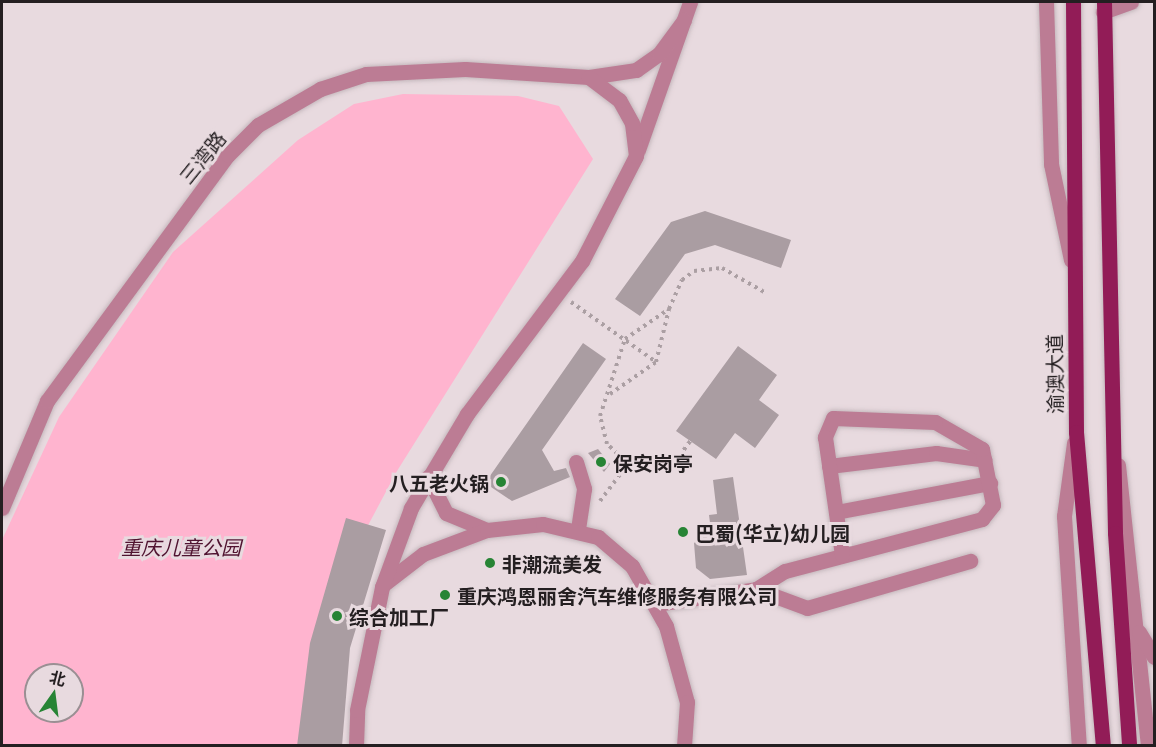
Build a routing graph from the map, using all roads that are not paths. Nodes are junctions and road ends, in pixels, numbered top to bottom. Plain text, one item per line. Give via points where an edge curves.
1 (690, 2) edge
2 (1046, 2) edge
3 (1072, 2) edge
4 (1131, 2) edge
5 (1104, 7) edge
6 (684, 20) junction
7 (589, 77) junction
8 (636, 156) junction
9 (1073, 271) junction
10 (1076, 432) junction
11 (1113, 434) junction
12 (985, 460) junction
13 (576, 462) dead end
14 (829, 466) junction
15 (428, 477) junction
16 (990, 483) junction
17 (2, 508) edge
18 (836, 512) junction
19 (578, 529) junction
20 (487, 530) junction
21 (842, 555) junction
22 (970, 561) dead end
23 (382, 587) junction
24 (756, 589) junction
25 (656, 604) junction
26 (1136, 626) junction
27 (1155, 657) edge
28 (356, 746) edge
29 (684, 746) edge
30 (1079, 746) edge
31 (1103, 746) edge
32 (1130, 746) edge
33 (1148, 746) edge

1 - 6 street
2 - 9 street via 1051,164
3 - 9 main road, 渝澳大道
4 - 5 street
5 - 11 main road
6 - 7 street, 三湾路 via 650,62 636,70
6 - 8 street
7 - 8 street via 619,100 632,123
7 - 17 street, 三湾路 via 465,69 366,74 320,89 258,125 228,155 47,401
8 - 15 street via 602,228 466,414
9 - 10 main road, 渝澳大道
10 - 30 street via 1064,516
10 - 31 main road, 渝澳大道
11 - 26 street via 1129,529
11 - 32 main road via 1121,681
12 - 14 street via 936,453
12 - 14 street via 980,447 939,422 841,417 826,428
12 - 16 street
13 - 19 street via 584,489
14 - 18 street
15 - 20 street via 446,513
15 - 23 street
16 - 18 street
16 - 21 street via 993,504 982,519
18 - 21 street
19 - 20 street via 543,524
19 - 25 street via 632,566
20 - 23 street via 423,554
21 - 24 street via 785,571
22 - 24 street via 807,608
23 - 28 street via 357,710
24 - 25 street
25 - 29 street via 687,702
26 - 27 street
26 - 33 street

